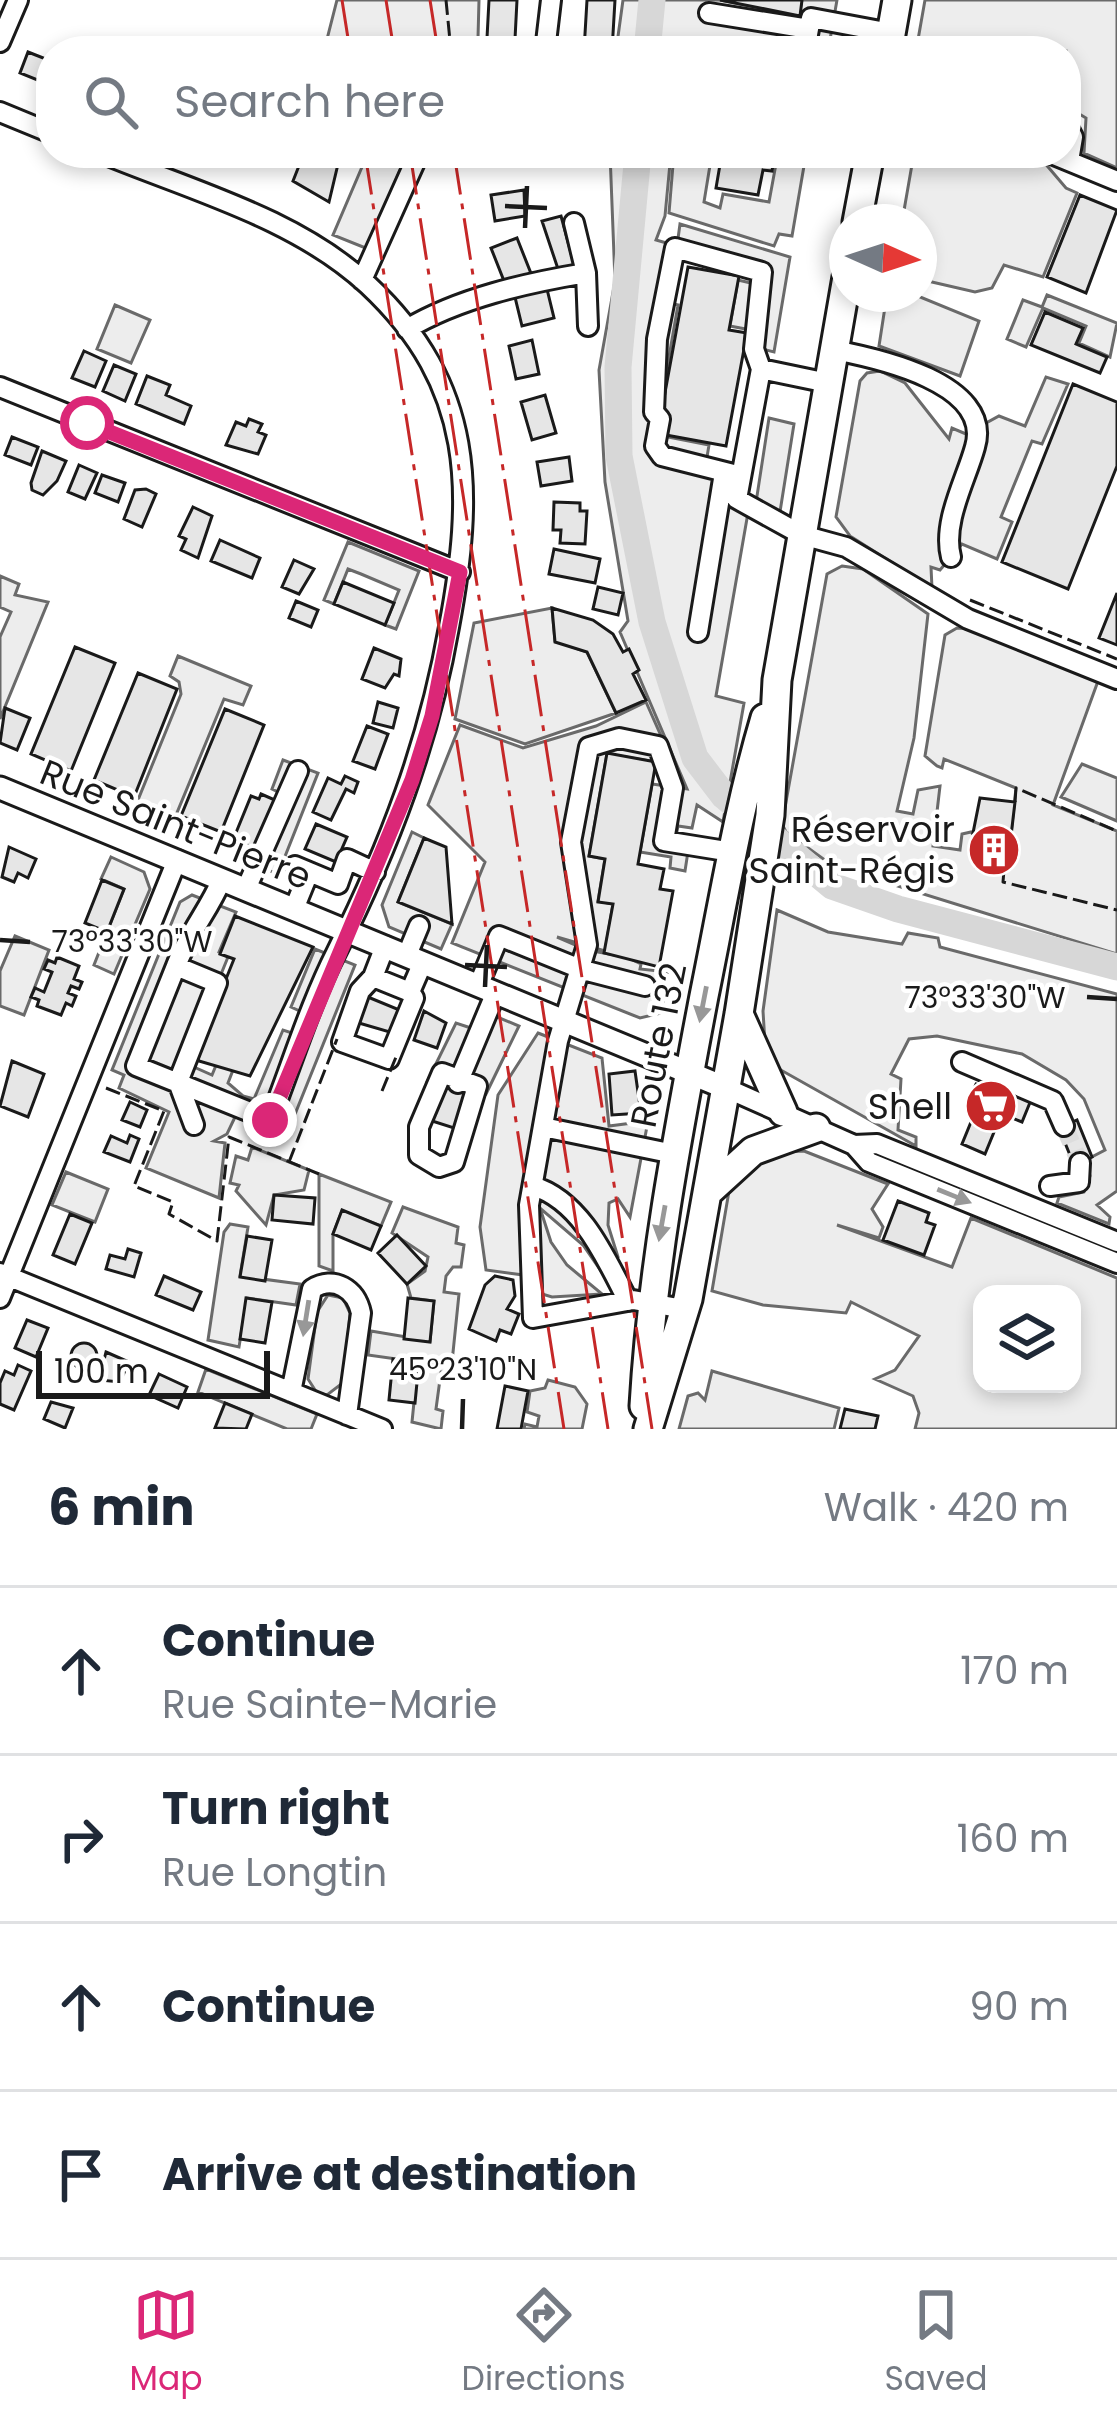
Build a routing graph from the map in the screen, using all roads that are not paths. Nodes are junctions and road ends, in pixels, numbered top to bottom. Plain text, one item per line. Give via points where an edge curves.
1 (18, 0) edge
2 (551, 0) edge
3 (825, 0) edge
4 (897, 0) edge
5 (709, 13) dead end
6 (815, 25) junction
7 (547, 36) edge
8 (811, 36) edge
9 (863, 36) edge
10 (890, 36) edge
11 (0, 42) edge
12 (0, 112) edge
13 (36, 127) edge
14 (1081, 166) edge
15 (137, 168) edge
16 (412, 168) edge
17 (867, 168) edge
18 (1117, 181) edge
19 (860, 204) edge
20 (574, 223) dead end
21 (586, 273) junction
22 (362, 280) junction
23 (841, 312) edge
24 (588, 326) dead end
25 (407, 329) junction
26 (834, 350) junction
27 (761, 369) junction
28 (828, 383) junction
29 (0, 387) edge
30 (733, 474) junction
31 (802, 535) junction
32 (951, 556) dead end
33 (460, 572) junction
34 (698, 632) dead end
35 (1117, 679) edge
36 (777, 680) junction
37 (298, 772) dead end
38 (0, 788) edge
39 (732, 852) junction
40 (177, 860) junction
41 (375, 872) junction
42 (222, 879) junction
43 (246, 889) junction
44 (294, 908) junction
45 (419, 926) dead end
46 (350, 932) junction
47 (385, 946) junction
48 (415, 958) junction
49 (176, 966) junction
50 (583, 970) junction
51 (374, 977) junction
52 (645, 986) dead end
53 (488, 988) junction
54 (410, 992) junction
55 (739, 1014) junction
56 (566, 1021) junction
57 (962, 1062) dead end
58 (689, 1072) junction
59 (459, 1081) junction
60 (178, 1082) junction
61 (726, 1088) junction
62 (783, 1112) junction
63 (194, 1125) dead end
64 (1064, 1126) tunnel mouth
65 (543, 1127) junction
66 (816, 1127) junction
67 (854, 1145) junction
68 (674, 1154) junction
69 (1080, 1162) dead end
70 (533, 1186) junction
71 (1051, 1186) dead end
72 (706, 1193) junction
73 (1117, 1242) edge
74 (1117, 1263) edge
75 (4, 1275) edge
76 (0, 1298) edge
77 (639, 1302) junction
78 (684, 1310) junction
79 (291, 1392) junction
80 (347, 1414) junction
81 (382, 1429) edge
82 (645, 1429) edge

1 - 11 street
2 - 7 street
3 - 6 street
4 - 10 highway
5 - 6 street
6 - 8 street
6 - 9 street
12 - 13 street
14 - 18 street
15 - 22 street via 278,226
16 - 22 street
17 - 19 highway
20 - 21 street
21 - 24 street
21 - 25 street via 531,282
22 - 25 street
23 - 26 highway, Route 132
25 - 33 street via 440,383 460,439
26 - 28 highway, Route 132
26 - 32 street via 920,373 974,419 977,440
27 - 28 street
27 - 30 street
27 - 30 street via 754,347 762,272 675,248 657,339 656,446 662,456
28 - 31 highway, Route 132
29 - 33 street
30 - 31 street via 737,500
30 - 34 street
31 - 35 street via 846,547 968,619
31 - 36 highway, Route 132
33 - 41 street via 425,739
36 - 39 highway, Route 132
36 - 55 highway, Route 132 via 770,815
37 - 43 street
38 - 40 main road, Rue Saint-Pierre
39 - 50 street via 664,841 674,788 658,746 619,738 589,747 572,842 587,945
39 -> 58 highway, Route 132
40 - 42 main road, Rue Saint-Pierre
40 - 75 street
41 - 44 street via 347,859 338,884 309,865
41 - 46 street
42 - 43 main road, Rue Saint-Pierre
42 - 49 street
43 - 44 main road, Rue Saint-Pierre
44 - 46 main road, Rue Saint-Pierre
45 - 48 street
46 - 47 main road, Rue Saint-Pierre
46 - 60 street via 270,1120
47 - 48 main road, Rue Saint-Pierre
47 - 51 street
48 - 53 main road, Rue Saint-Pierre
48 - 54 street
49 - 60 street via 217,983
49 - 60 street via 136,1066
50 - 52 street
50 - 53 street via 500,936
50 - 56 street
51 - 54 street
51 - 54 street via 342,1042 388,1060
53 - 56 main road, Rue Saint-Pierre
53 - 59 street
55 - 61 highway, Route 132
55 - 62 highway
56 - 58 main road, Rue Saint-Pierre
56 - 65 street
57 - 64 street via 1053,1100
58 - 61 main road, Rue Saint-Pierre
58 - 68 highway, Route 132
59 - 59 street via 442,1073 416,1140 419,1155 439,1167 454,1162 477,1086
60 - 63 street
61 - 62 street
61 - 72 highway, Route 132
62 - 66 street
65 - 68 street
65 - 70 street
66 - 67 street
66 - 72 highway via 753,1151
67 - 73 street via 877,1144
67 -> 74 street via 869,1162
68 -> 77 highway, Route 132
69 - 71 street via 1079,1182
70 - 77 street via 556,1195
70 - 77 street via 533,1318
72 - 78 highway, Route 132
75 - 76 street
75 - 79 street
77 - 78 street
77 - 82 highway, Route 132
78 - 82 highway, Route 132
79 - 80 street
80 -> 79 street via 361,1312 346,1287 312,1288
80 - 81 street

